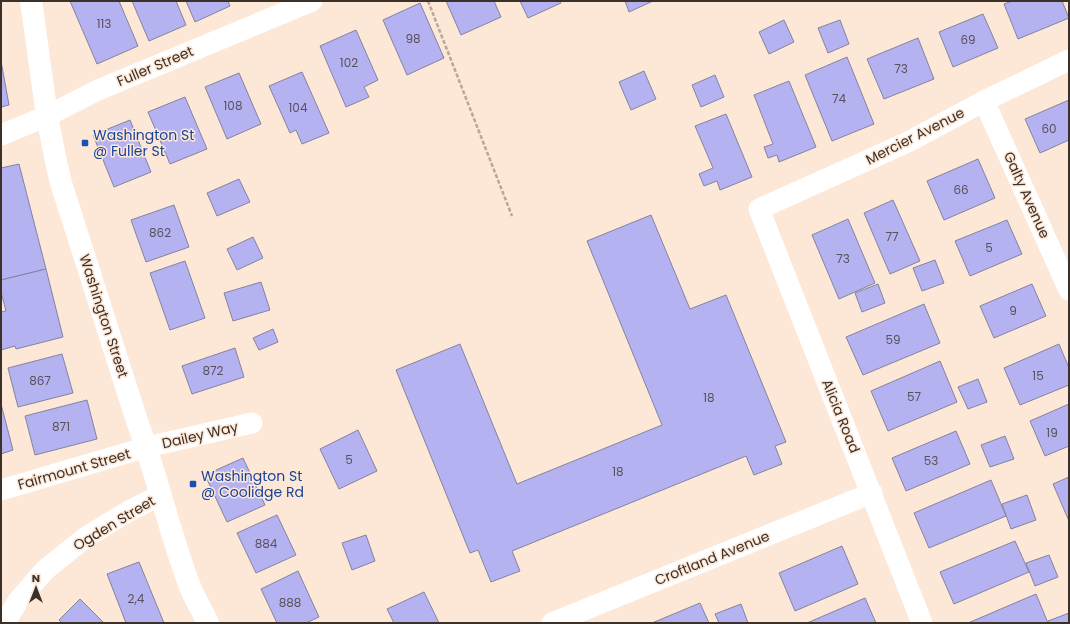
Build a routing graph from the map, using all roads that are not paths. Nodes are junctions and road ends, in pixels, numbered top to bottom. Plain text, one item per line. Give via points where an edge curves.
1 (31, 1) edge
2 (312, 1) edge
3 (1069, 60) edge
4 (984, 101) junction
5 (47, 116) junction
6 (1, 135) edge
7 (759, 209) joint
8 (1069, 290) edge
9 (252, 423) dead end
10 (147, 447) junction
11 (1, 490) edge
12 (872, 493) junction
13 (161, 495) junction
14 (578, 618) edge
15 (5, 623) edge
16 (208, 623) edge
17 (552, 623) edge
18 (922, 623) edge

1 - 5 main road, Washington Street
2 - 5 street, Fuller Street via 98,90
3 - 4 street, Mercier Avenue
4 - 7 street, Mercier Avenue via 908,142
4 - 8 street, Galty Avenue
5 - 6 street, Fuller Street
5 - 10 main road, Washington Street via 61,183
7 - 12 street, Alicia Road
9 - 10 street, Dailey Way
10 - 11 street, Fairmount Street
10 - 13 main road, Washington Street
12 - 14 street, Croftland Avenue
12 - 18 street, Alicia Road
13 - 15 street, Ogden Street via 86,536 45,570 18,601
13 - 16 main road, Washington Street via 190,585
14 - 17 street, Croftland Avenue

